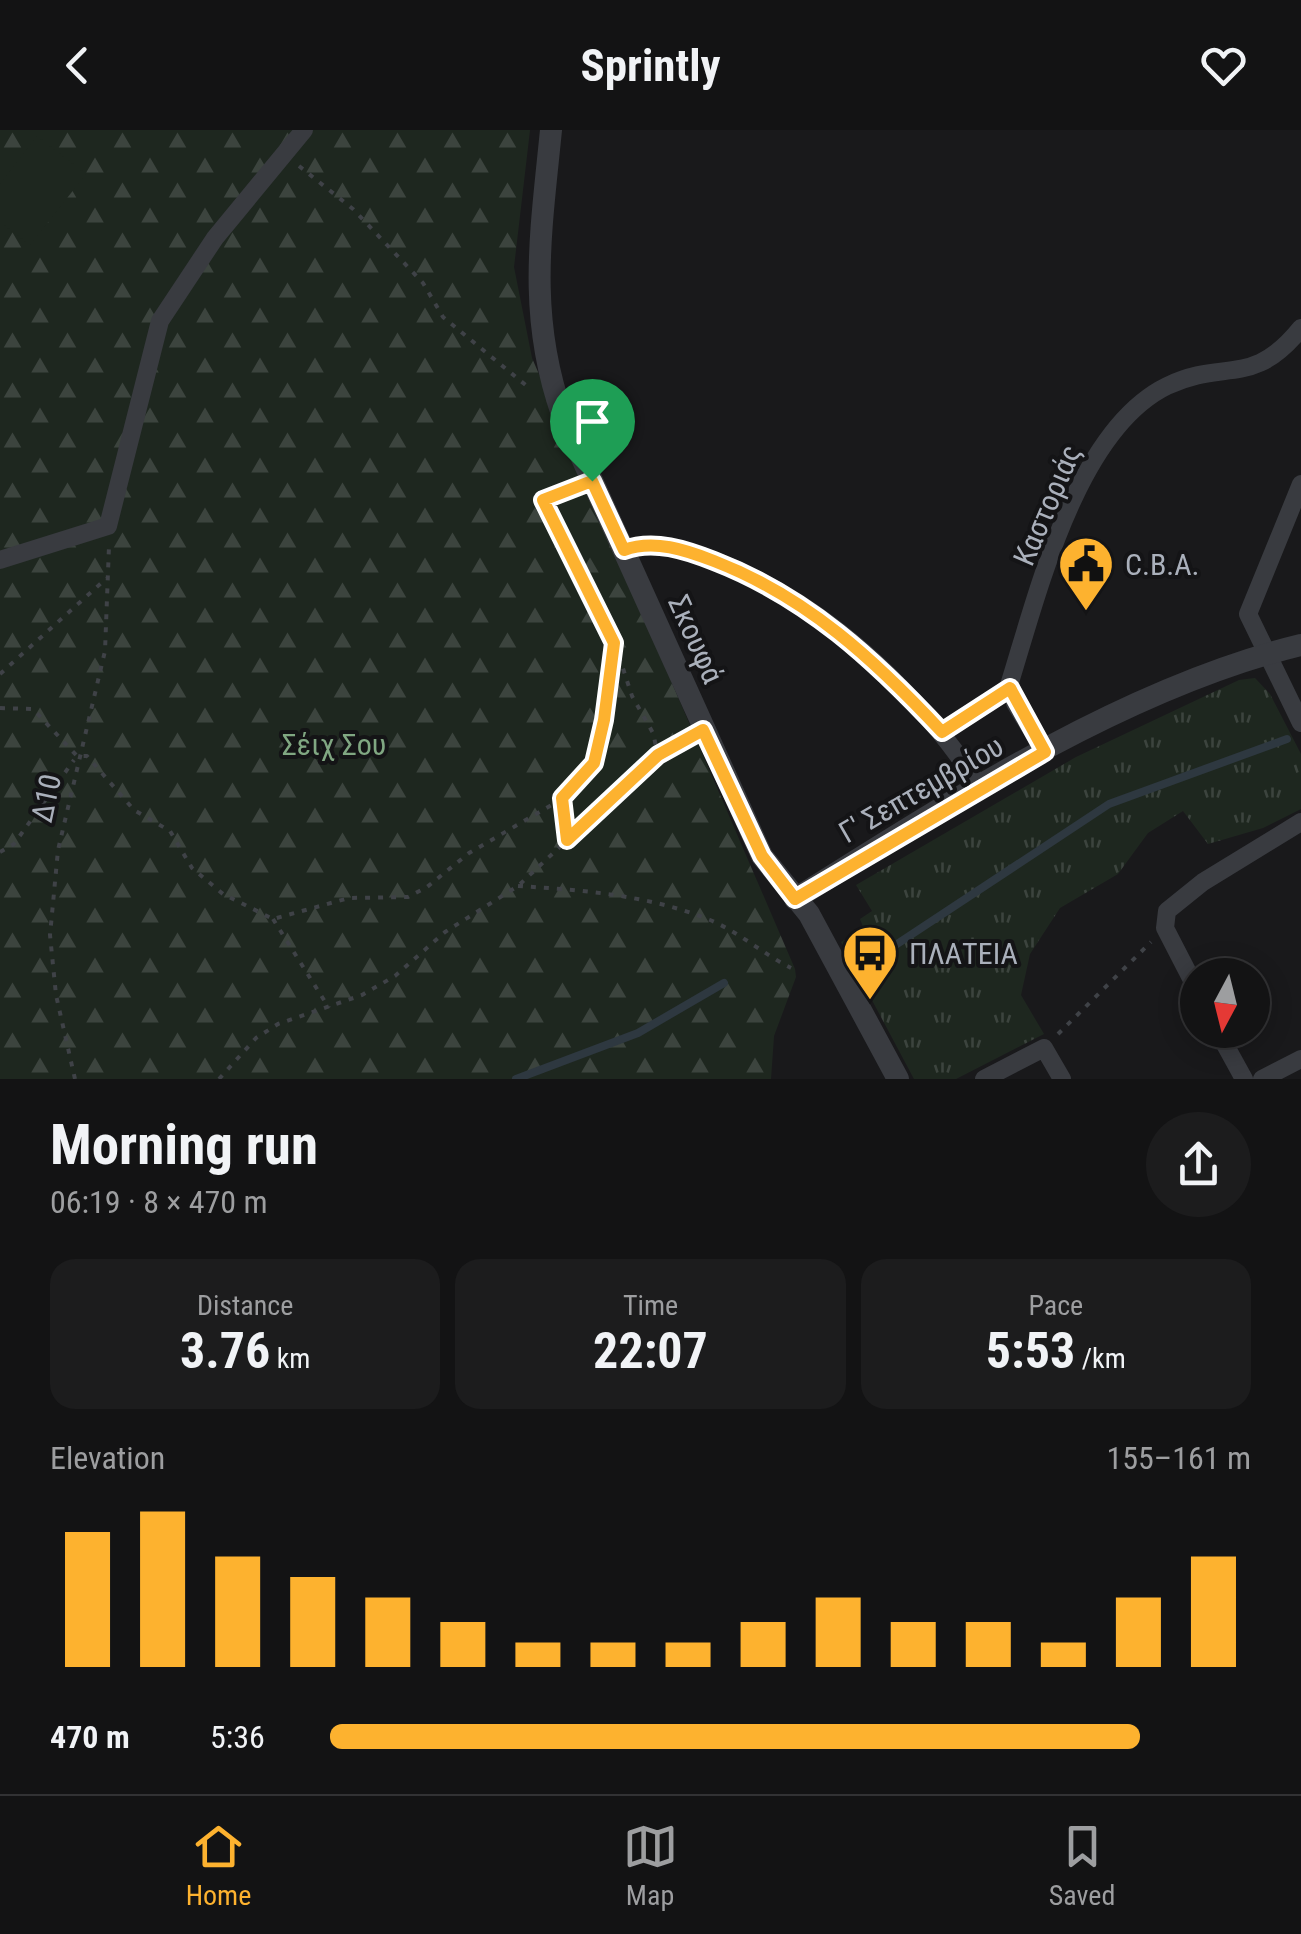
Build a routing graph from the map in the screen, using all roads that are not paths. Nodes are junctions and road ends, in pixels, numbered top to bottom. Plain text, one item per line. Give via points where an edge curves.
1 (304, 130) edge
2 (551, 130) edge
3 (1301, 328) edge
4 (1301, 484) edge
5 (624, 550) junction
6 (0, 560) edge
7 (1301, 645) edge
8 (1264, 652) junction
9 (1010, 688) junction
10 (1301, 723) edge
11 (942, 732) junction
12 (1045, 752) junction
13 (982, 788) junction
14 (1301, 822) edge
15 (795, 899) junction
16 (1183, 958) edge
17 (1228, 1048) edge
18 (1301, 1059) edge
19 (898, 1079) edge
20 (984, 1079) edge
21 (1062, 1079) edge
22 (1244, 1079) edge
23 (1262, 1079) edge

1 - 6 street via 205,250 160,321 108,526
2 - 5 street, Σκουφά via 537,297 543,348 562,414
3 - 9 street, Καστοριάς via 1266,363 1160,390 1108,437 1068,512
4 - 8 street via 1249,607 1249,624
5 - 11 street via 670,547 778,589 848,639
5 - 15 street, Σκουφά via 762,856
7 - 8 street, Γ' Σεπτεμβρίου
8 - 10 street
8 - 12 street, Γ' Σεπτεμβρίου via 1191,678
9 - 11 street
9 - 12 street
11 - 13 street
12 - 13 street, Γ' Σεπτεμβρίου
13 - 15 street, Γ' Σεπτεμβρίου
14 - 16 street via 1202,882 1166,919
15 - 19 street, Σκουφά
17 - 22 street
18 - 23 street
20 - 21 street via 1044,1048

